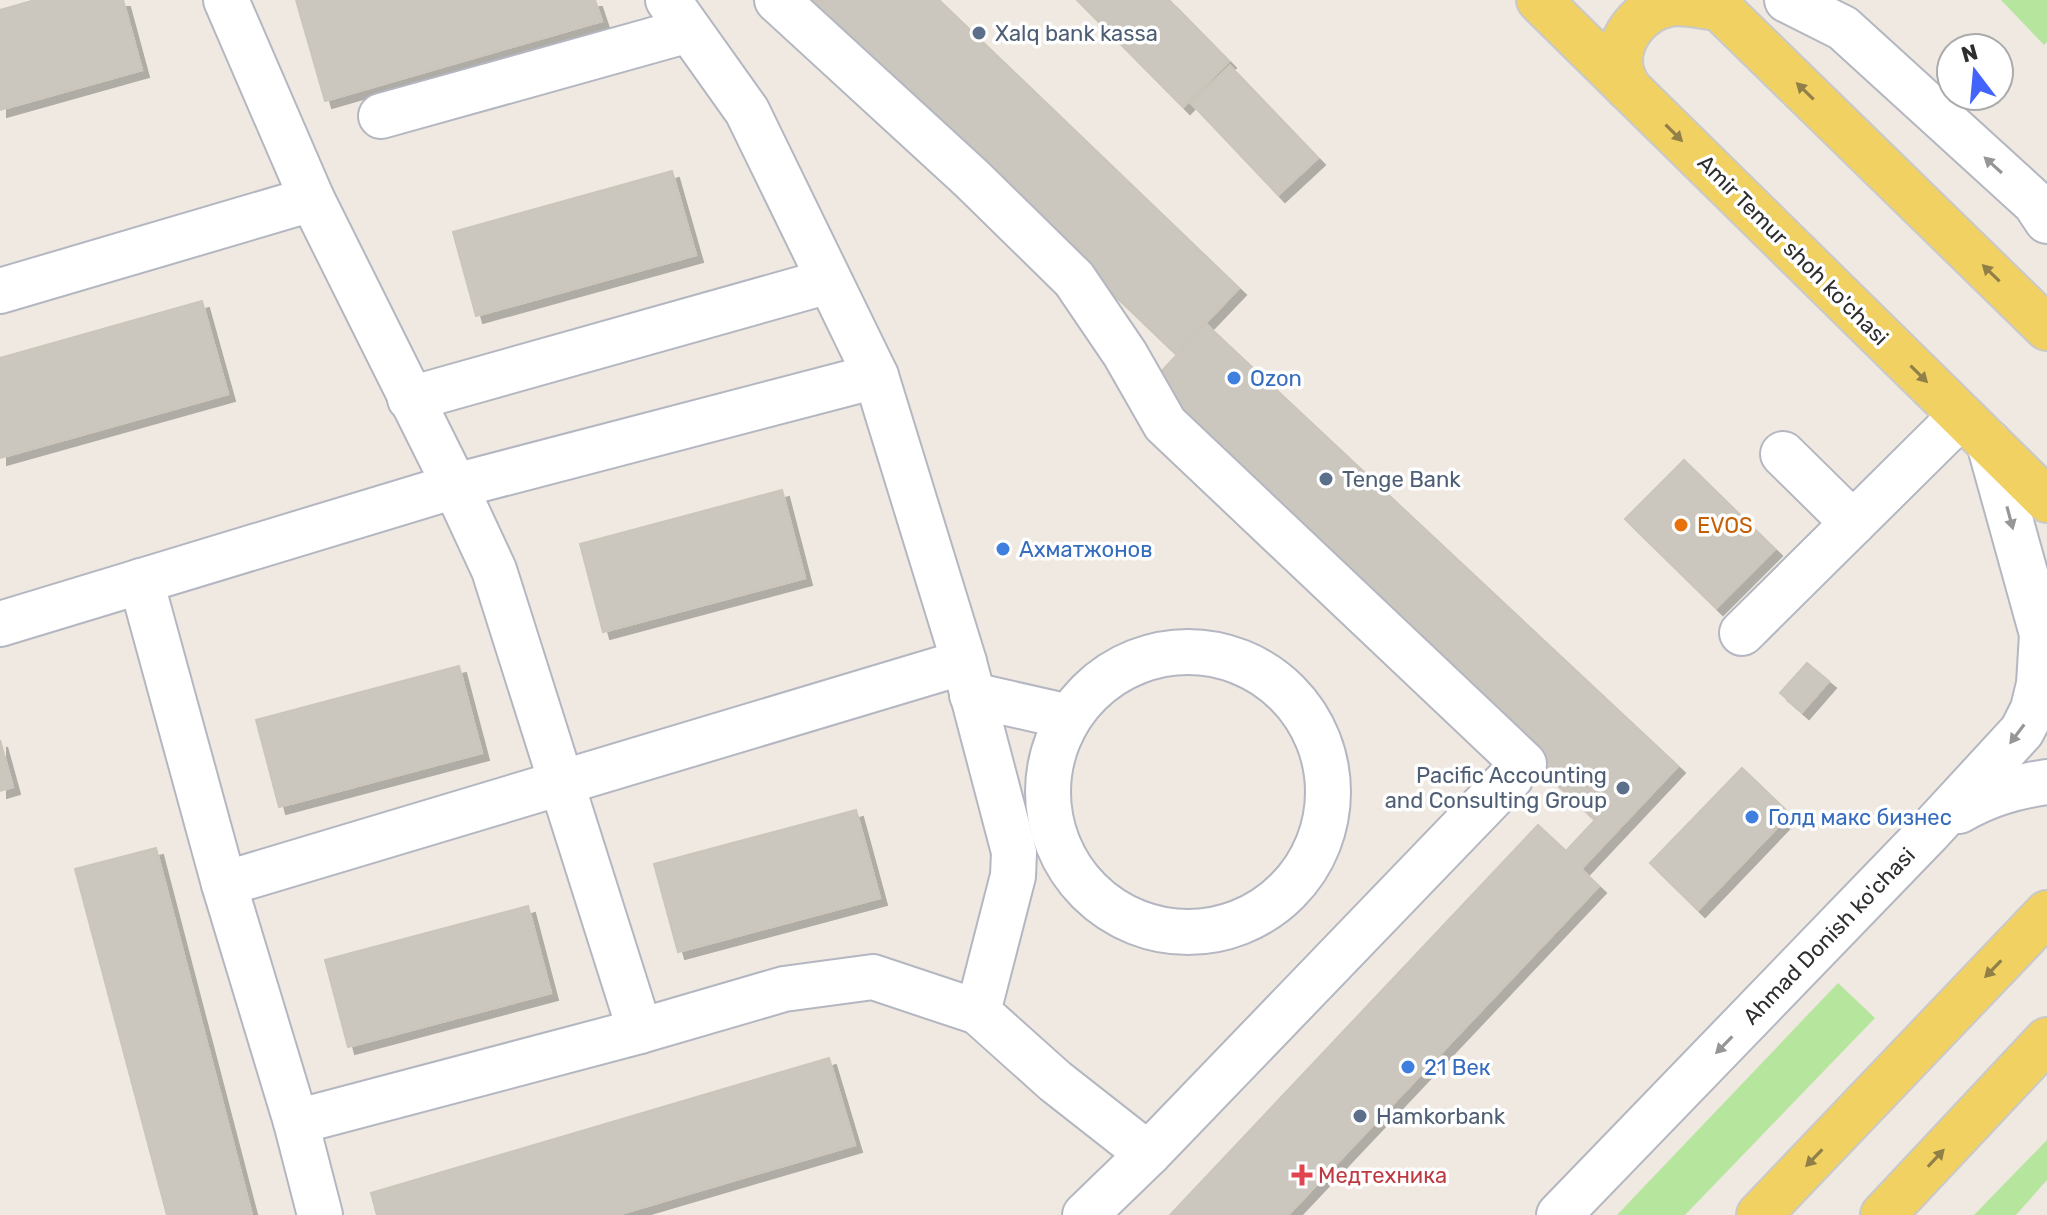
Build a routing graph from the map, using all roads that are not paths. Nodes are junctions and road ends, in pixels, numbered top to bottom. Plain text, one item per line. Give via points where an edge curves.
1 (226, 0) edge
2 (777, 0) edge
3 (1539, 0) edge
4 (1787, 0) edge
5 (1716, 4) edge
6 (679, 15) edge
7 (1628, 88) junction
8 (381, 116) dead end
9 (312, 199) junction
10 (2047, 221) edge
11 (829, 281) junction
12 (0, 291) edge
13 (2047, 328) edge
14 (876, 376) junction
15 (410, 399) junction
16 (1975, 429) junction
17 (1783, 454) dead end
18 (455, 486) junction
19 (2047, 500) edge
20 (1853, 523) junction
21 (141, 581) junction
22 (0, 624) edge
23 (1742, 633) dead end
24 (968, 679) junction
25 (1069, 717) junction
26 (2047, 782) edge
27 (562, 783) junction
28 (1928, 833) junction
29 (224, 884) junction
30 (2047, 913) edge
31 (978, 1012) junction
32 (640, 1031) junction
33 (2047, 1040) edge
34 (296, 1122) junction
35 (1148, 1154) junction
36 (320, 1215) edge
37 (1085, 1215) edge
38 (1559, 1215) edge
39 (1759, 1215) edge
40 (1883, 1215) edge

1 - 9 street
2 - 35 street via 1074,279 1165,424 1517,770
3 - 7 main road, Amir Temur shoh ko'chasi
10 -> 4 street via 2035,203 1843,28
5 - 7 main road via 1670,4 1647,12 1631,28 1622,48 1621,70
13 -> 5 main road
6 - 8 street
6 - 11 street via 747,111
7 -> 16 main road, Amir Temur shoh ko'chasi
9 - 12 street
9 - 15 street
11 - 14 street
11 - 15 street
14 - 18 street
14 - 24 street
15 - 18 street
16 - 19 main road, Amir Temur shoh ko'chasi
16 - 20 street
16 -> 28 street, Ahmad Donish ko'chasi via 2042,634 2039,684 2022,731
17 - 20 street
18 - 21 street
18 - 27 street via 494,570
20 - 23 street
21 - 22 street
21 - 29 street
24 - 25 street
24 - 27 street
24 - 31 street via 1014,852 1013,876
25 - 25 street via 1050,761 1046,796 1056,844 1082,885 1120,916 1167,931 1216,930 1240,923 1282,897 1312,859 1327,812 1328,773 1313,726 1283,687 1241,661 1193,651 1145,658 1102,680
26 - 28 street via 1984,796
27 - 29 street
27 - 32 street
28 -> 38 street, Ahmad Donish ko'chasi
29 - 34 street
30 -> 39 main road
31 - 32 street via 873,977 784,989
31 - 35 street
32 - 34 street
40 -> 33 main road
34 - 36 street
35 - 37 street

